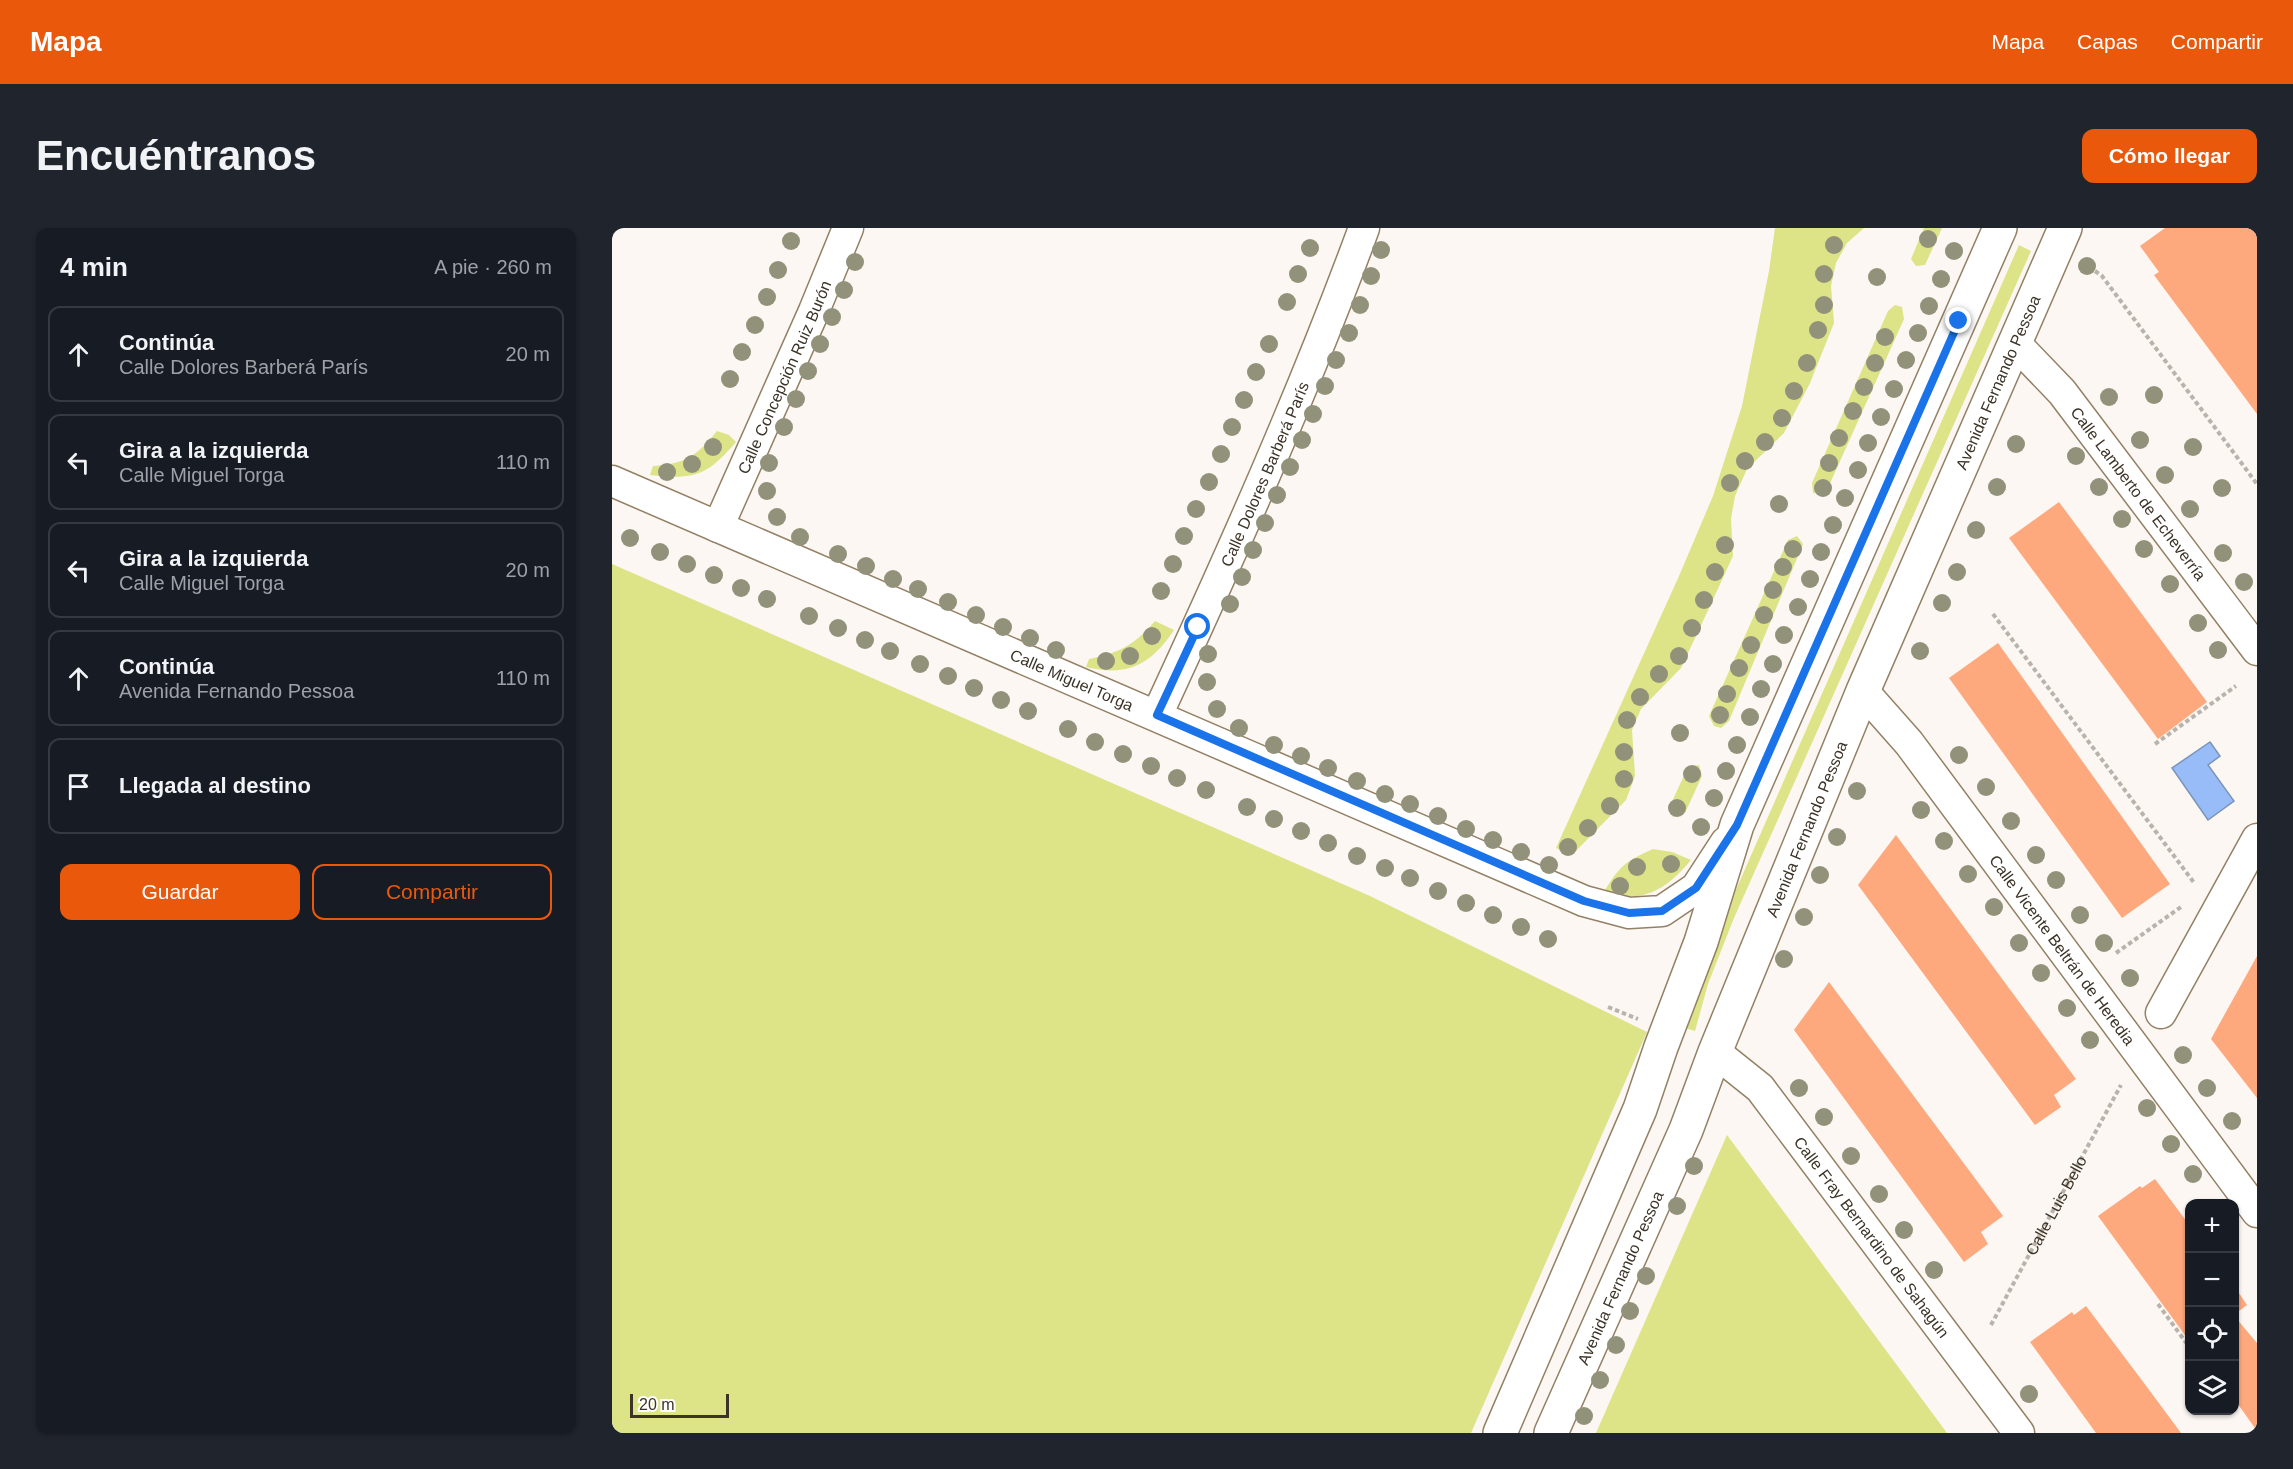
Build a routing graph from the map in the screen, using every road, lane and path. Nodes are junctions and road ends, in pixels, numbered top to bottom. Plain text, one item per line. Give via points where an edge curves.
1 (848, 228) edge
2 (1364, 228) edge
3 (2000, 228) edge
4 (2065, 228) edge
5 (2094, 271) dead end
6 (2015, 343) junction
7 (612, 481) edge
8 (2257, 484) edge
9 (718, 527) junction
10 (1993, 614) dead end
11 (2257, 650) edge
12 (2236, 686) dead end
13 (1863, 691) junction
14 (1157, 715) junction
15 (2155, 744) dead end
16 (1737, 825) junction
17 (2257, 839) edge
18 (2193, 893) dead end
19 (2190, 901) dead end
20 (2116, 954) dead end
21 (2161, 1014) dead end
22 (1715, 1052) junction
23 (2121, 1086) dead end
24 (2257, 1212) edge
25 (2158, 1304) dead end
26 (1991, 1325) dead end
27 (2185, 1341) edge
28 (1500, 1433) edge
29 (1551, 1433) edge
30 (2019, 1433) edge

1 - 9 street, Calle Concepción Ruiz Burón
2 - 14 street, Calle Dolores Barberá París via 1324,337
3 - 16 main road
4 - 6 main road, Avenida Fernando Pessoa
5 - 8 path via 2102,276
6 - 11 street, Calle Lamberto de Echeverría via 2062,392
6 - 13 main road, Avenida Fernando Pessoa
7 - 9 street, Calle Miguel Torga
9 - 14 street, Calle Miguel Torga
10 - 18 path via 2195,885
12 - 15 path
13 - 22 main road, Avenida Fernando Pessoa
13 - 24 street, Calle Vicente Beltrán de Heredia via 1909,743
14 - 16 street, Calle Miguel Torga via 1584,901 1629,913 1662,911 1696,888
16 - 28 main road via 1701,942 1640,1109
17 - 21 street
19 - 20 path
22 - 29 main road, Avenida Fernando Pessoa via 1686,1130
22 - 30 street, Calle Fray Bernardino de Sahagún via 1760,1088
23 - 26 path, Calle Luis Bello
25 - 27 path

